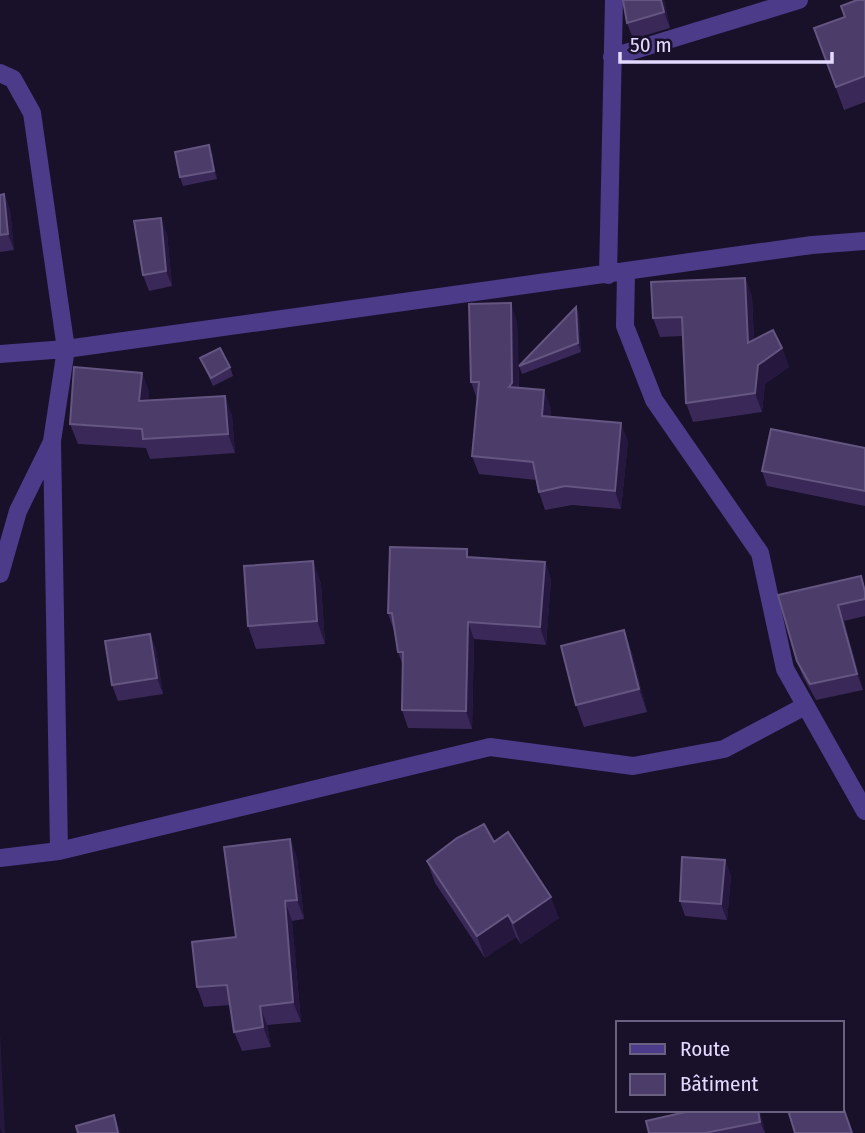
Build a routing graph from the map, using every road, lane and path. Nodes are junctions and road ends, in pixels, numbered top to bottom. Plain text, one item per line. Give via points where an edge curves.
1 (614, 0) edge
2 (799, 0) edge
3 (612, 57) junction
4 (0, 73) edge
5 (865, 241) edge
6 (626, 273) junction
7 (608, 275) junction
8 (66, 349) junction
9 (0, 354) edge
10 (52, 441) junction
11 (0, 574) edge
12 (805, 706) junction
13 (865, 811) edge
14 (59, 851) junction
15 (0, 858) edge

1 - 3 street
2 - 3 street
3 - 7 street
4 - 8 street via 13,79 32,113
5 - 6 street
6 - 7 street
6 - 12 street via 625,326 654,400 760,553 785,669
7 - 8 street
8 - 9 street
8 - 10 street
10 - 11 street via 18,511
10 - 14 street
12 - 13 street
12 - 14 street via 724,749 633,766 490,747
14 - 15 street

